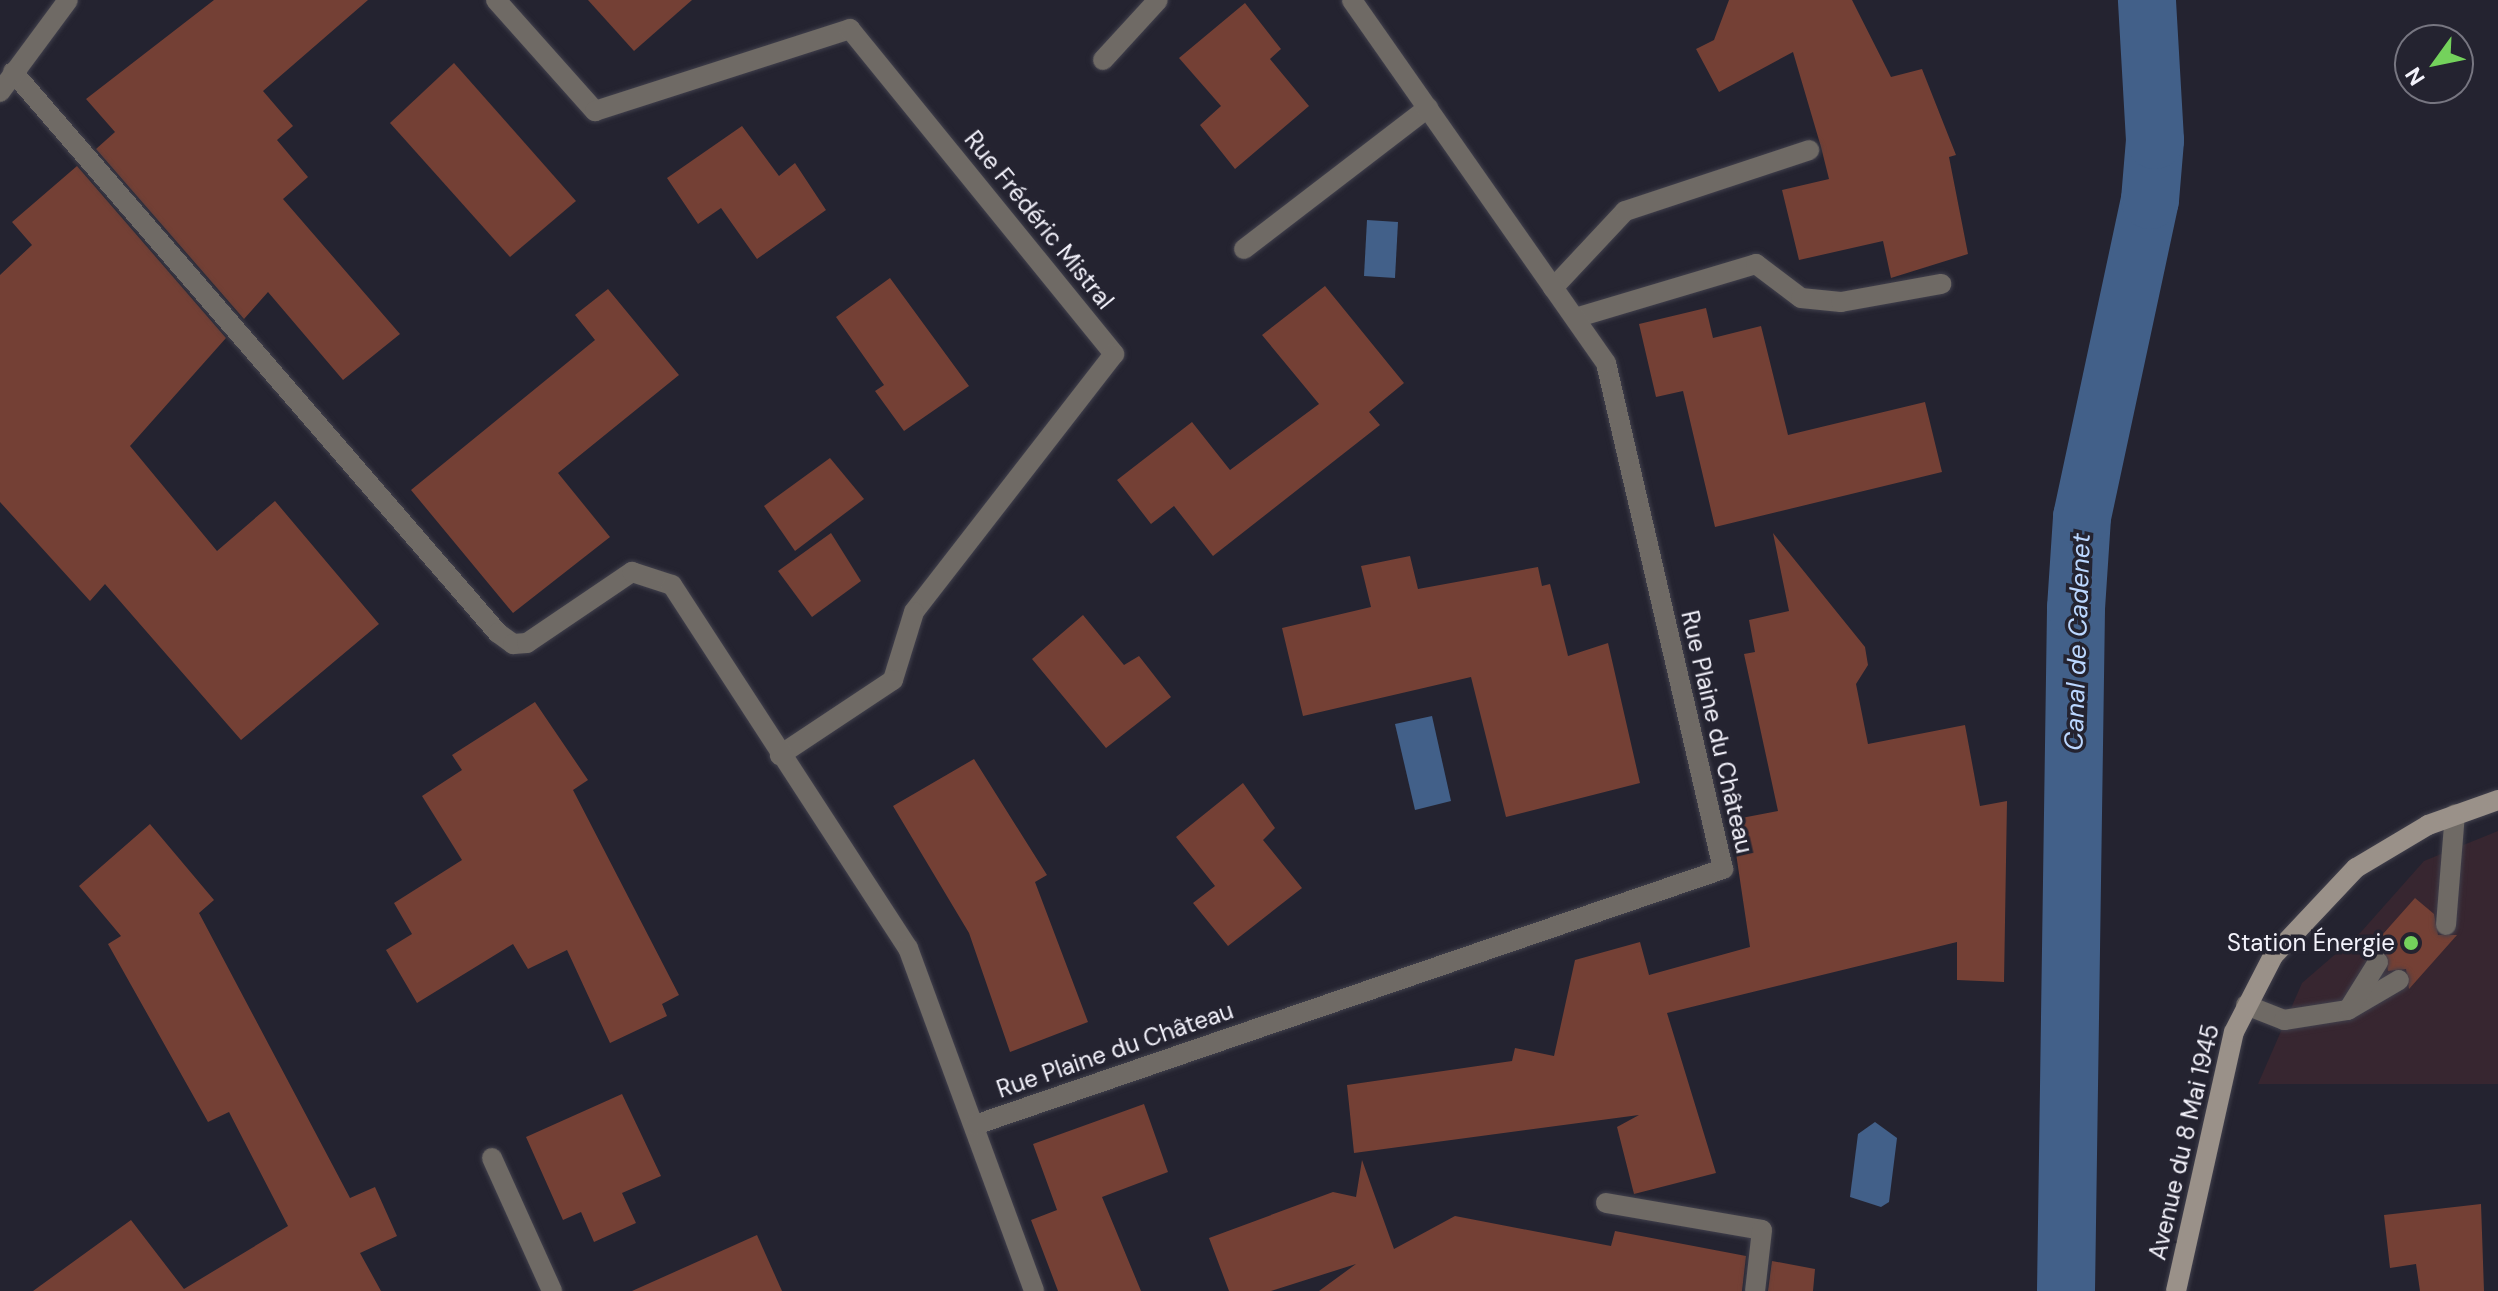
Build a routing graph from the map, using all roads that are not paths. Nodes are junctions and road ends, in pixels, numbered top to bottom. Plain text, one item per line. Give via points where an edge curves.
1 (68, 0) edge
2 (496, 0) edge
3 (1158, 0) edge
4 (1352, 0) edge
5 (1103, 60) dead end
6 (13, 72) junction
7 (0, 92) edge
8 (1428, 108) junction
9 (1809, 150) dead end
10 (1244, 249) dead end
11 (1941, 284) dead end
12 (1553, 288) junction
13 (1575, 318) junction
14 (780, 755) junction
15 (2498, 800) edge
16 (2455, 814) junction
17 (2445, 897) junction
18 (2426, 907) dead end
19 (2446, 925) dead end
20 (2378, 962) dead end
21 (2399, 980) dead end
22 (2246, 1005) junction
23 (2348, 1010) junction
24 (975, 1125) junction
25 (492, 1158) dead end
26 (1606, 1203) dead end
27 (552, 1291) edge
28 (1034, 1291) edge
29 (1755, 1291) edge
30 (2176, 1291) edge

1 - 6 street
2 - 14 street, Rue Frédéric Mistral via 595,111 850,29 1114,354 914,612 893,680
3 - 5 street
4 - 8 street, Rue Plaine du Château
6 - 7 street
6 - 14 street via 498,633 513,644 527,643 632,572 655,574 672,585
8 - 10 street
8 - 12 street, Rue Plaine du Château
9 - 12 street via 1625,211
11 - 13 street via 1841,302 1801,298 1756,264
12 - 13 street, Rue Plaine du Château
13 - 24 street, Rue Plaine du Château via 1606,363 1723,869
14 - 24 street via 908,948
15 - 16 main road, Avenue du 8 Mai 1945
16 - 17 street
16 - 22 main road, Avenue du 8 Mai 1945 via 2388,846 2326,892 2273,956
17 - 18 street
17 - 19 street
20 - 23 street
21 - 23 street
22 - 23 street via 2284,1020
22 - 30 main road, Avenue du 8 Mai 1945
24 - 28 street
25 - 27 street
26 - 29 street via 1762,1230

